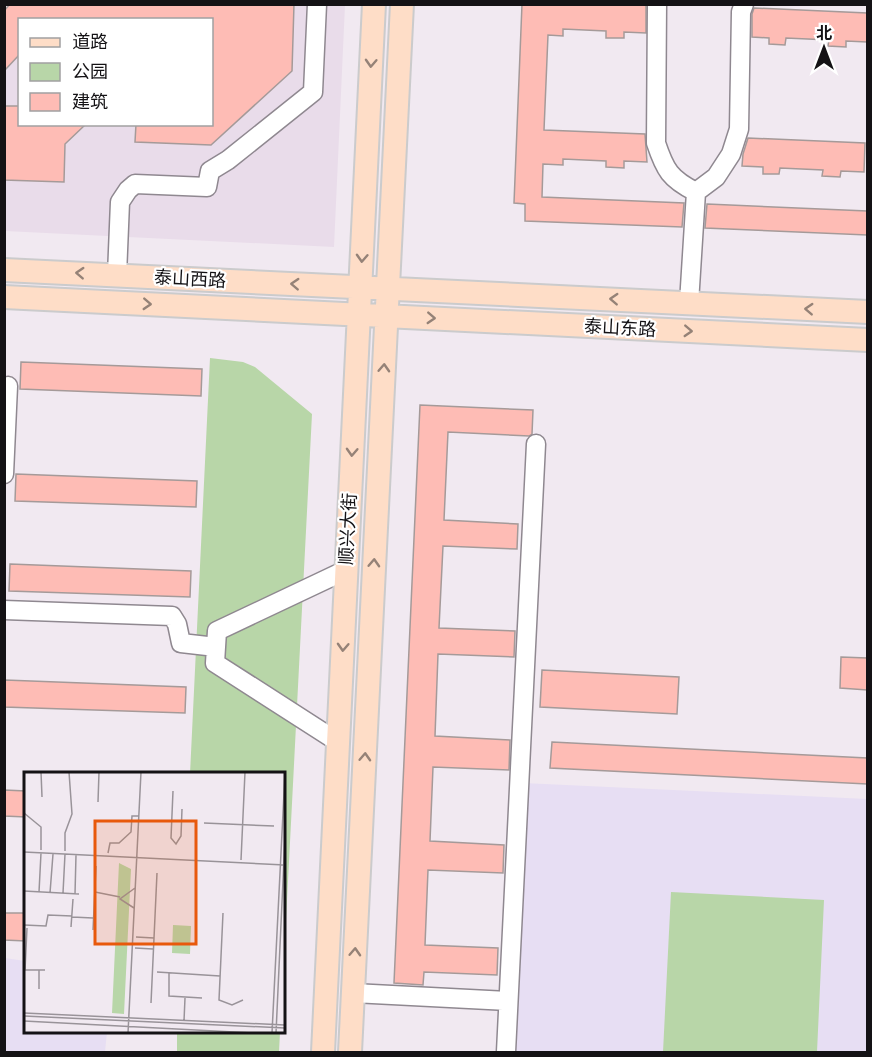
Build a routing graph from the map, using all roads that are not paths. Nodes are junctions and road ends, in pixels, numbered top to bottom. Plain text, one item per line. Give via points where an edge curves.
1 (317, 4) edge
2 (374, 4) edge
3 (402, 4) edge
4 (657, 4) edge
5 (744, 4) edge
6 (696, 192) junction
7 (4, 270) edge
8 (117, 275) junction
9 (374, 288) junction
10 (4, 297) edge
11 (690, 303) junction
12 (867, 312) edge
13 (372, 315) junction
14 (867, 340) edge
15 (8, 386) dead end
16 (536, 444) dead end
17 (4, 474) edge
18 (346, 570) junction
19 (4, 610) edge
20 (216, 647) junction
21 (338, 742) junction
22 (353, 993) junction
23 (508, 1001) junction
24 (322, 1053) edge
25 (350, 1053) edge
26 (506, 1053) edge

1 - 8 lane via 313,92 210,171 207,187 135,184 128,190 120,202
2 -> 9 main road, 顺兴大街
3 - 9 main road, 顺兴大街
4 - 6 lane via 656,143 670,175
5 - 6 lane via 739,129 731,154 716,177
6 - 11 lane
8 -> 7 main road, 泰山西路
9 -> 8 main road, 泰山西路
11 -> 9 main road, 泰山东路
9 - 13 main road, 顺兴大街
10 -> 13 main road, 泰山西路
12 -> 11 main road, 泰山东路
13 -> 14 main road, 泰山东路
13 -> 18 main road, 顺兴大街
22 -> 13 main road, 顺兴大街
15 - 17 lane
16 - 23 lane
18 - 20 lane via 217,631
18 -> 21 main road, 顺兴大街
19 - 20 lane via 172,616 181,643
20 - 21 lane via 215,663
21 - 24 main road, 顺兴大街
22 - 23 lane
22 - 25 main road, 顺兴大街
23 - 26 lane

